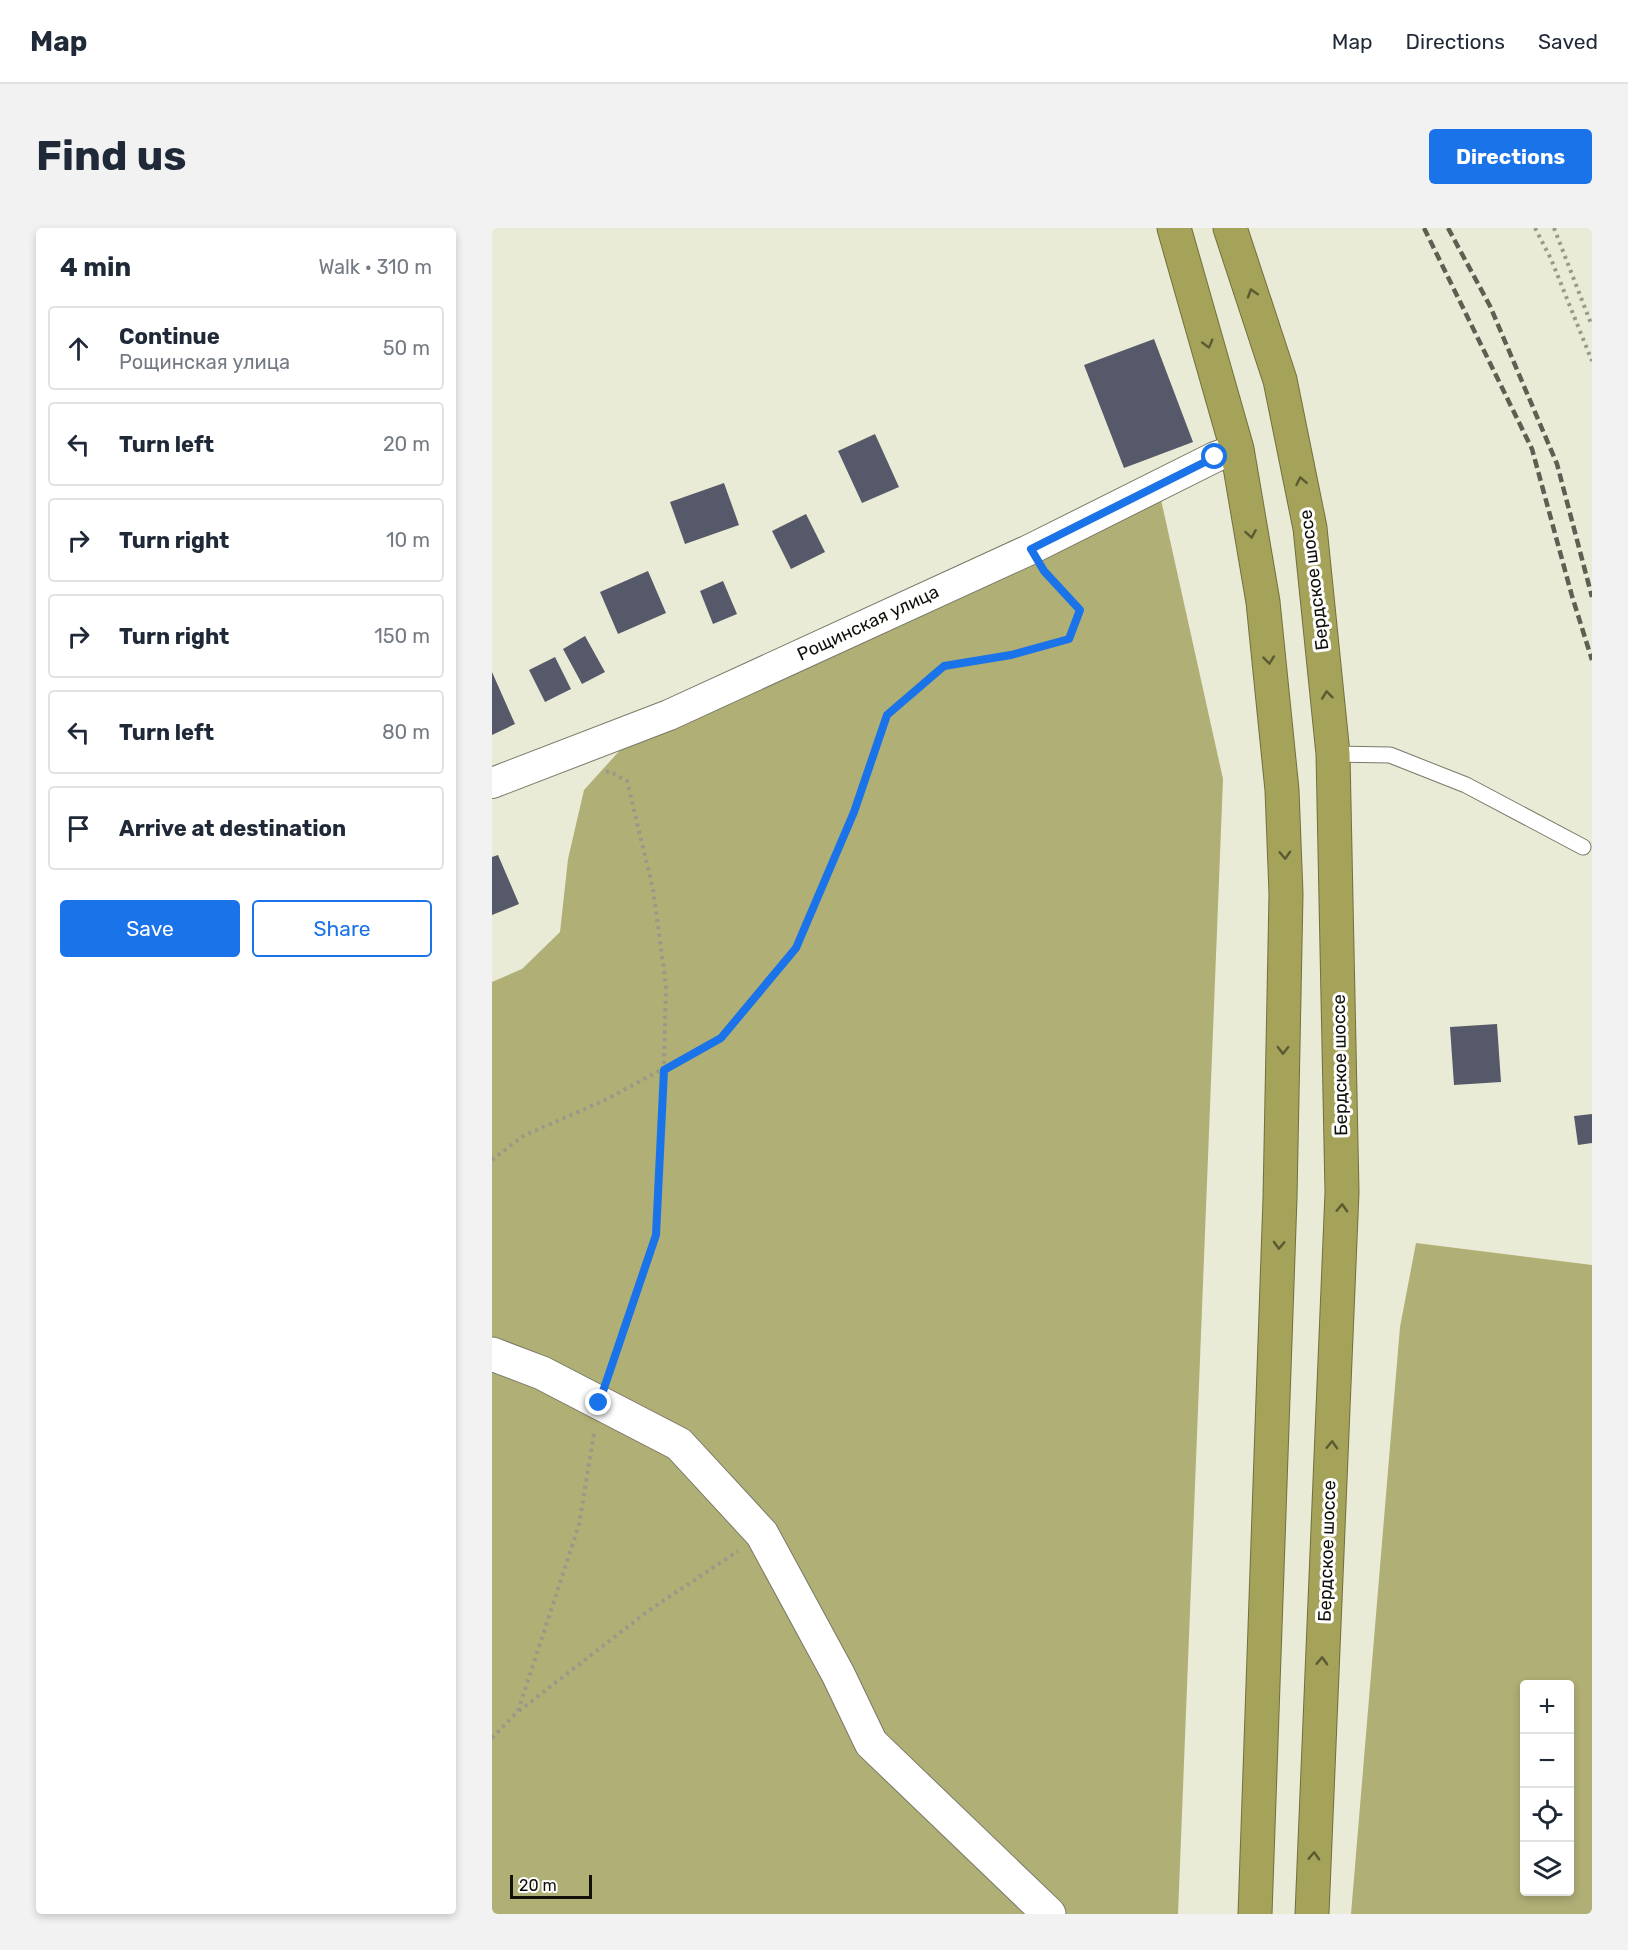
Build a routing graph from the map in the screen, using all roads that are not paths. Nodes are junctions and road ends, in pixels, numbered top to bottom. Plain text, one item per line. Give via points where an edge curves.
1 (1174, 228) edge
2 (1230, 228) edge
3 (1237, 449) junction
4 (1333, 754) junction
5 (492, 783) edge
6 (1583, 847) dead end
7 (492, 1354) edge
8 (1049, 1914) edge
9 (1256, 1914) edge
10 (1312, 1914) edge

1 -> 3 highway
4 -> 2 highway, Бердское шоссе via 1310,528 1280,380
3 - 5 street, Рощинская улица via 1031,549 669,715
3 -> 9 highway via 1263,602 1282,790 1286,894
4 - 6 lane via 1390,755 1466,785
10 -> 4 highway, Бердское шоссе via 1342,1192
7 - 8 street via 542,1373 679,1444 762,1534 871,1743

